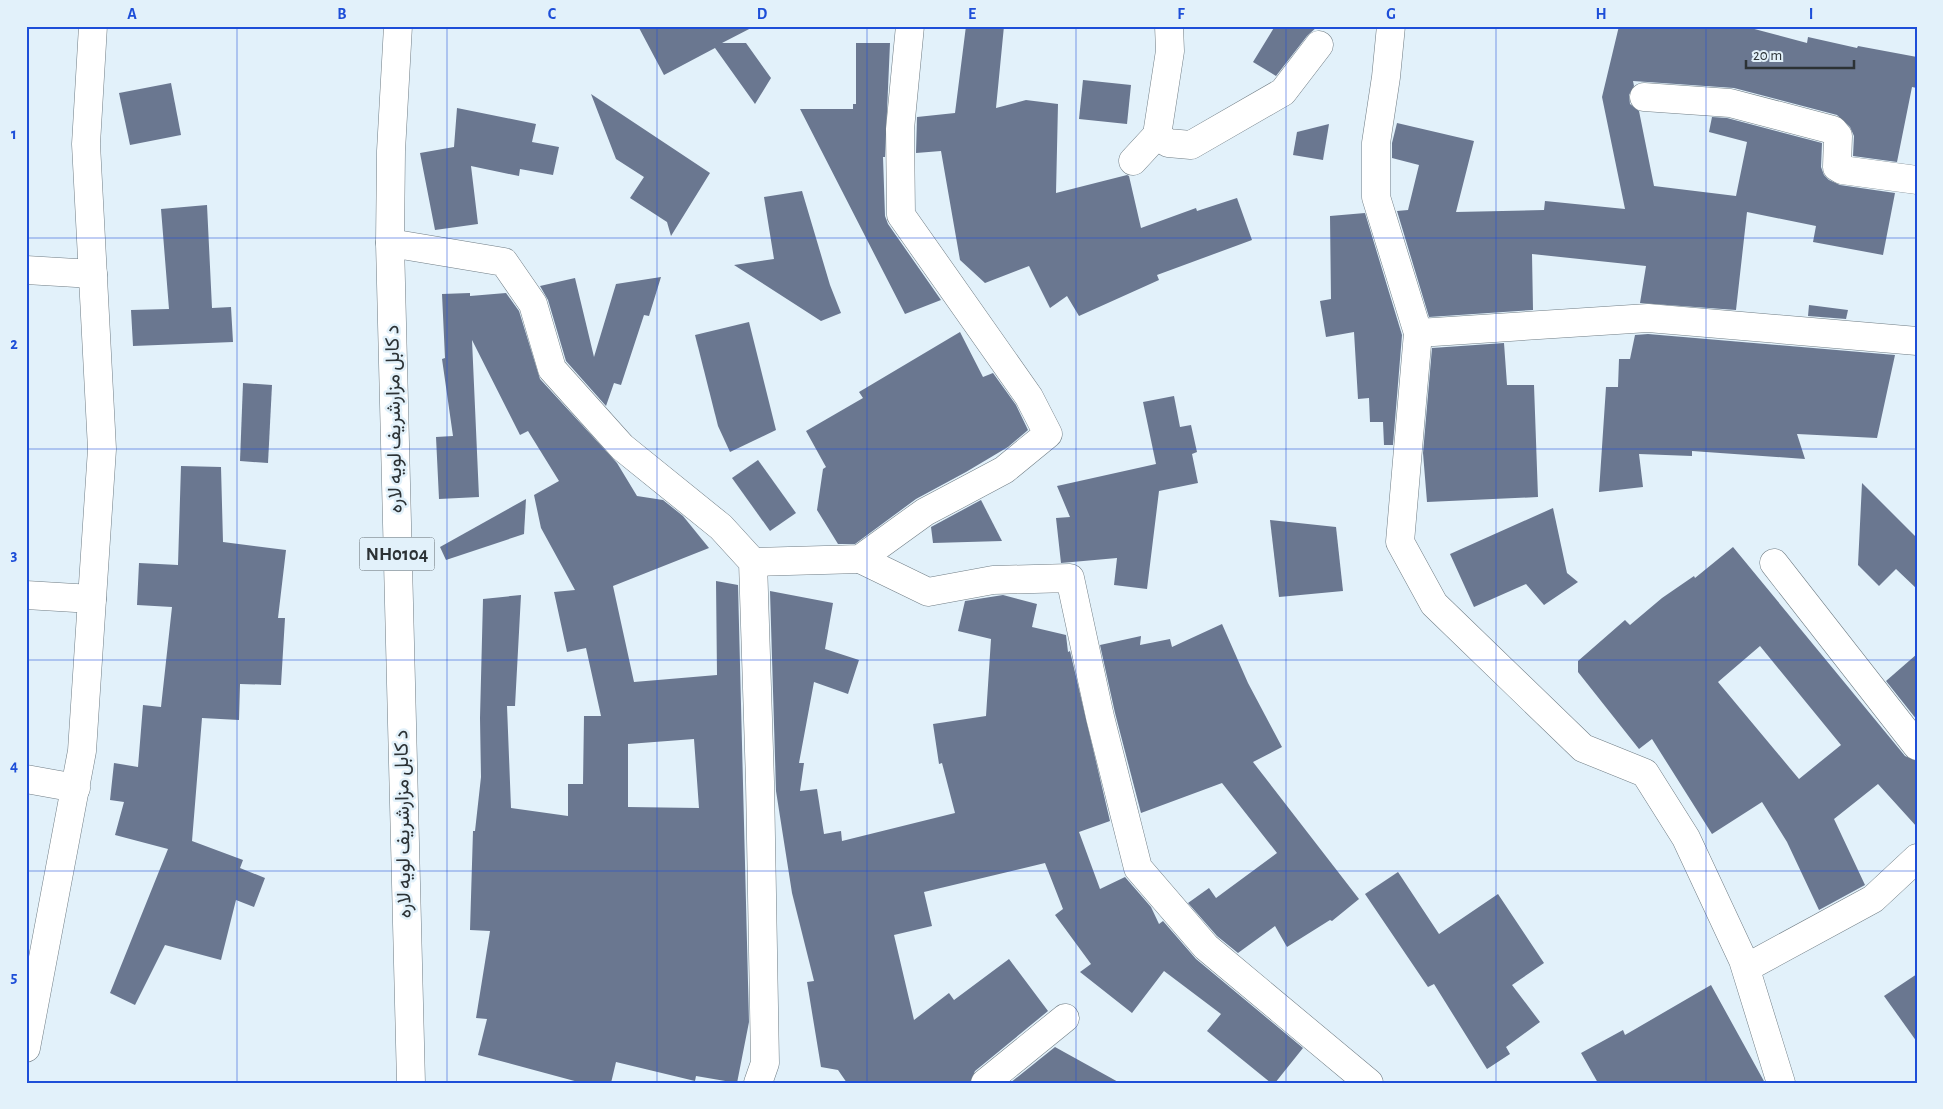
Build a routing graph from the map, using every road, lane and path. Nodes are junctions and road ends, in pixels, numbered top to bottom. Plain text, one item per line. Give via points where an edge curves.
1 (94, 26) edge
2 (398, 26) edge
3 (910, 26) edge
4 (1169, 26) edge
5 (1391, 26) edge
6 (1319, 45) dead end
7 (1644, 97) dead end
8 (1157, 135) junction
9 (1133, 161) dead end
10 (1917, 180) edge
11 (390, 243) junction
12 (26, 270) edge
13 (93, 274) junction
14 (1418, 333) junction
15 (1917, 341) edge
16 (860, 559) junction
17 (752, 562) junction
18 (1774, 563) dead end
19 (26, 595) edge
20 (92, 599) junction
21 (1917, 746) edge
22 (26, 778) edge
23 (76, 788) junction
24 (1917, 858) edge
25 (1746, 968) junction
26 (1065, 1018) dead end
27 (27, 1044) edge
28 (411, 1083) edge
29 (758, 1083) edge
30 (985, 1083) edge
31 (1369, 1083) edge
32 (1781, 1083) edge

1 - 13 main road via 86,144
2 - 11 main road, د کابل مزارشریف لویه لاره / NH0104
3 - 16 main road via 900,129 901,215 1028,397 1048,434 1004,470 925,512
4 - 8 main road via 1170,51
5 - 14 main road via 1376,143 1376,197
6 - 8 main road via 1283,92 1191,145 1168,143
7 - 10 main road via 1730,103 1834,130 1838,136 1838,167 1842,170
8 - 9 main road
11 - 17 main road via 504,262 533,304 552,369 622,447 720,527
11 - 28 main road, د کابل مزارشریف لویه لاره / NH0104
12 - 13 main road
13 - 20 main road via 102,449
14 - 15 main road via 1648,318
14 - 25 main road via 1400,542 1434,604 1583,748 1645,773 1686,838
16 - 17 main road
16 - 31 main road via 928,592 992,580 1070,578 1100,717 1138,868 1206,947
17 - 29 main road via 765,1063
18 - 21 main road
19 - 20 main road
20 - 23 main road via 82,751
22 - 23 main road
23 - 27 main road
24 - 25 main road via 1873,899
25 - 32 main road
26 - 30 main road

